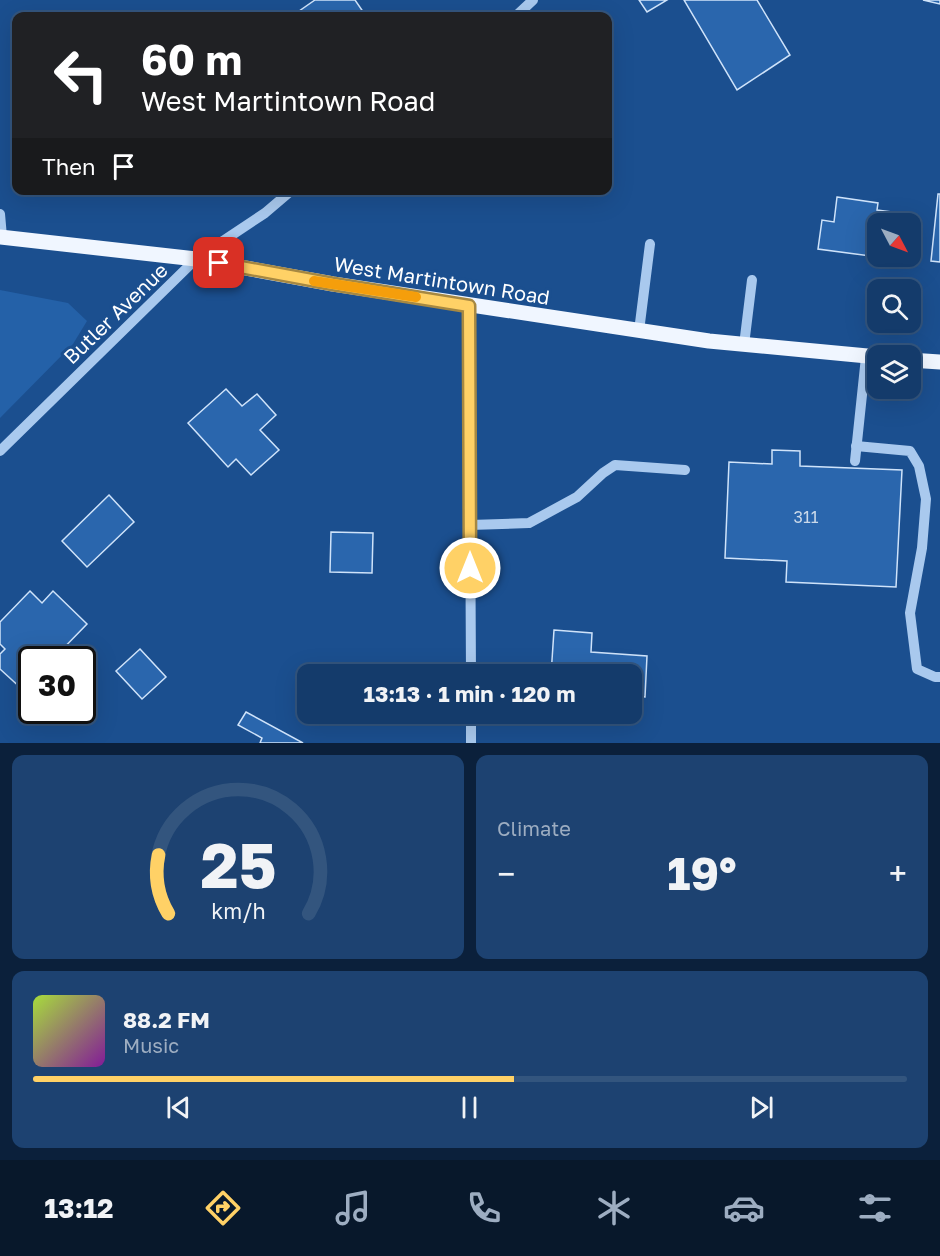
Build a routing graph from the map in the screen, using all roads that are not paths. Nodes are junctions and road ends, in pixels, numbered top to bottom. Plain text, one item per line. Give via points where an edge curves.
1 (533, 0) edge
2 (520, 12) edge
3 (286, 195) edge
4 (0, 214) edge
5 (1, 237) edge
6 (650, 244) dead end
7 (196, 259) junction
8 (752, 280) dead end
9 (469, 306) junction
10 (639, 331) junction
11 (744, 345) junction
12 (867, 357) edge
13 (921, 361) edge
14 (940, 362) edge
15 (867, 385) edge
16 (856, 446) junction
17 (0, 451) edge
18 (855, 461) dead end
19 (685, 470) dead end
20 (470, 525) junction
21 (471, 664) edge
22 (940, 677) edge
23 (471, 724) edge
24 (471, 743) edge

1 - 2 street
3 - 7 street, Butler Avenue
4 - 5 street
5 - 7 main road, West Martintown Road
6 - 10 street
7 - 9 main road, West Martintown Road
7 - 17 street, Butler Avenue
8 - 11 street
9 - 10 main road, West Martintown Road
9 - 20 street
10 - 11 main road, West Martintown Road
11 - 12 main road, West Martintown Road
13 - 14 main road
15 - 16 street
16 - 18 street
16 - 22 street via 910,451 919,466 926,499 910,613 917,669
19 - 20 street via 615,465 577,497 529,523
20 - 21 street
23 - 24 street

